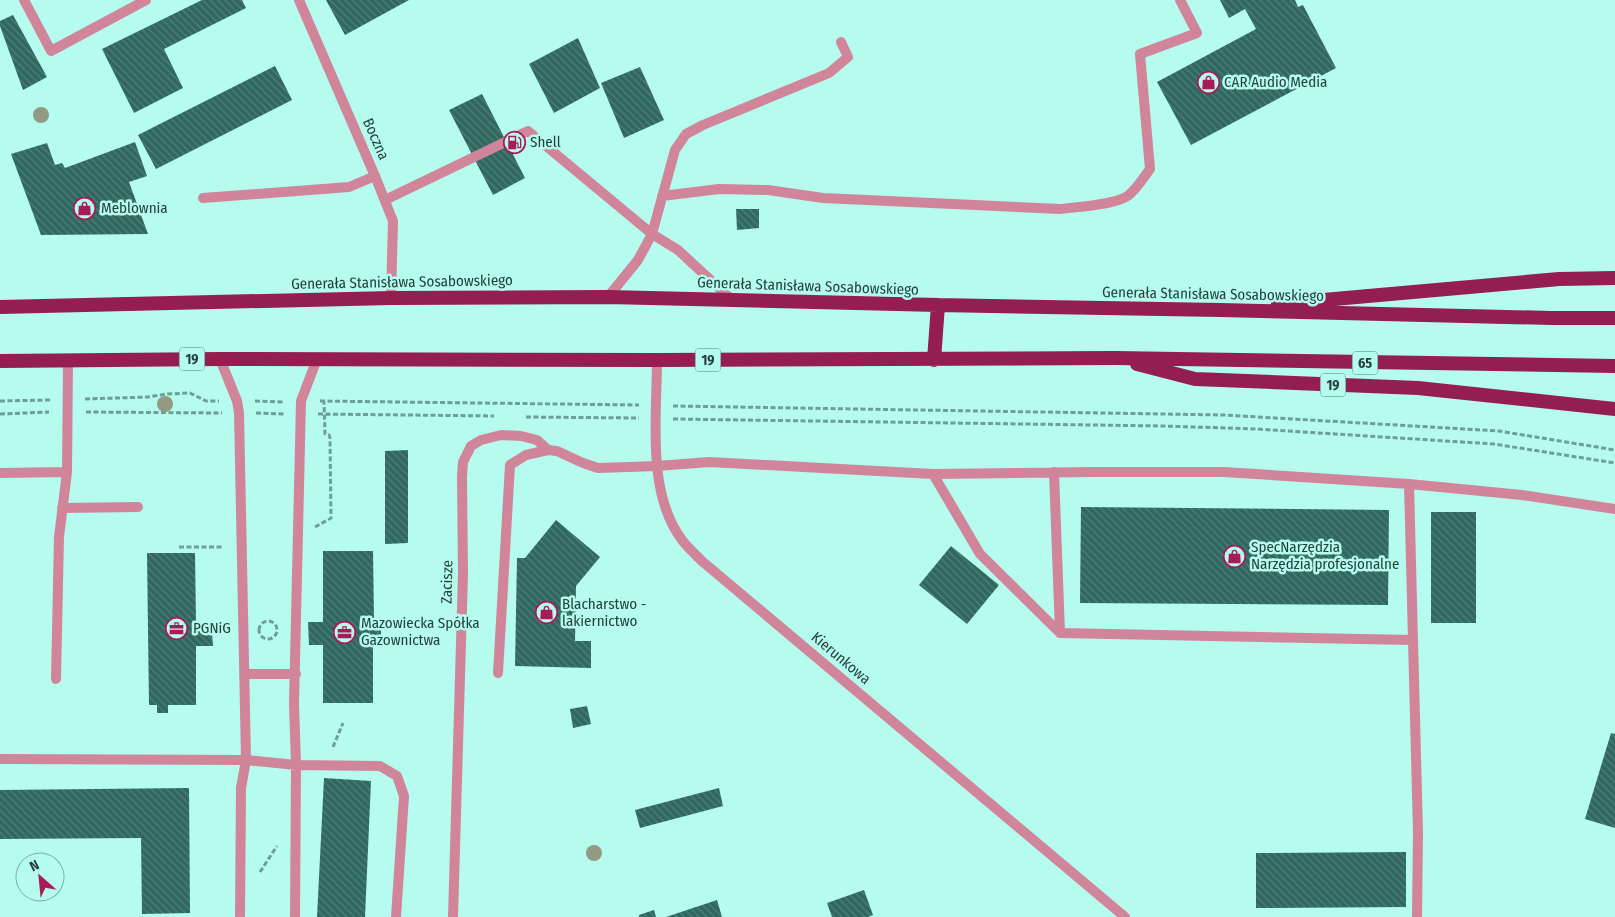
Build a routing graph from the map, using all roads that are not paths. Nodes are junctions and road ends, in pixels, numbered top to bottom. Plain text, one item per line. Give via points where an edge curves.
1 (24, 0) edge
2 (146, 0) edge
3 (300, 0) edge
4 (1180, 0) edge
5 (841, 42) dead end
6 (376, 176) junction
7 (662, 196) junction
8 (203, 198) dead end
9 (385, 200) junction
10 (652, 234) junction
11 (1615, 278) edge
12 (608, 297) junction
13 (391, 298) junction
14 (731, 299) junction
15 (938, 305) junction
16 (0, 307) edge
17 (1220, 310) junction
18 (1615, 318) edge
19 (1115, 358) junction
20 (220, 359) junction
21 (317, 359) junction
22 (68, 360) junction
23 (657, 360) junction
24 (934, 360) junction
25 (0, 361) edge
26 (1615, 366) edge
27 (1615, 409) edge
28 (548, 450) junction
29 (657, 466) junction
30 (67, 472) junction
31 (1054, 472) junction
32 (0, 473) edge
33 (933, 474) junction
34 (1409, 484) junction
35 (138, 507) dead end
36 (62, 508) junction
37 (1615, 509) edge
38 (1060, 633) junction
39 (1413, 640) junction
40 (498, 673) dead end
41 (245, 674) junction
42 (296, 674) junction
43 (56, 679) dead end
44 (0, 759) edge
45 (246, 760) junction
46 (296, 765) junction
47 (240, 917) edge
48 (295, 917) edge
49 (396, 917) edge
50 (453, 917) edge
51 (1125, 917) edge
52 (1417, 917) edge

1 - 2 street via 51,50
3 - 6 street, Boczna
4 - 7 street via 1197,33 1140,54 1150,169 1129,196 1087,207 1060,208 823,198 768,190 719,189
5 - 7 street via 848,57 829,73 686,134 675,150
6 - 8 street via 349,186
6 - 9 street, Boczna
7 - 10 street
9 - 10 street via 528,131
9 - 13 street, Boczna via 393,221
10 - 12 street via 638,260
10 - 14 street via 678,250
11 - 17 highway via 1374,294
12 - 13 highway, Generała Stanisława Sosabowskiego
12 - 14 highway, Generała Stanisława Sosabowskiego
13 - 16 highway, Generała Stanisława Sosabowskiego
14 - 15 highway, Generała Stanisława Sosabowskiego
15 - 17 highway, Generała Stanisława Sosabowskiego
15 - 24 highway
17 - 18 highway, Generała Stanisława Sosabowskiego
19 - 24 highway, 19
19 - 26 highway, 65
19 - 27 highway, 19 via 1195,379 1418,388
20 - 21 highway, 19
20 - 22 highway, 19
20 - 41 street via 239,413
21 - 23 highway, 19
21 - 42 street via 301,401
22 - 25 highway, 19
22 - 30 street
23 - 24 highway, 19
23 - 29 street, Kierunkowa
28 - 29 street, Zacisze via 598,468
28 - 40 street via 526,455 510,465
28 - 50 street, Zacisze via 537,440 501,435 471,446 463,462
29 - 33 street, Zacisze via 708,462
29 - 51 street, Kierunkowa via 669,516 682,540 703,562
30 - 32 street
30 - 36 street
31 - 33 street, Zacisze
31 - 34 street, Zacisze via 1224,472
31 - 38 street
33 - 38 street via 980,554
34 - 37 street, Zacisze via 1522,495
34 - 39 street
35 - 36 street
36 - 43 street
38 - 39 street
39 - 52 street
41 - 42 street
41 - 45 street
42 - 46 street
44 - 45 street
45 - 46 street
45 - 47 street via 241,788
46 - 48 street
46 - 49 street via 380,766 397,776 404,796

